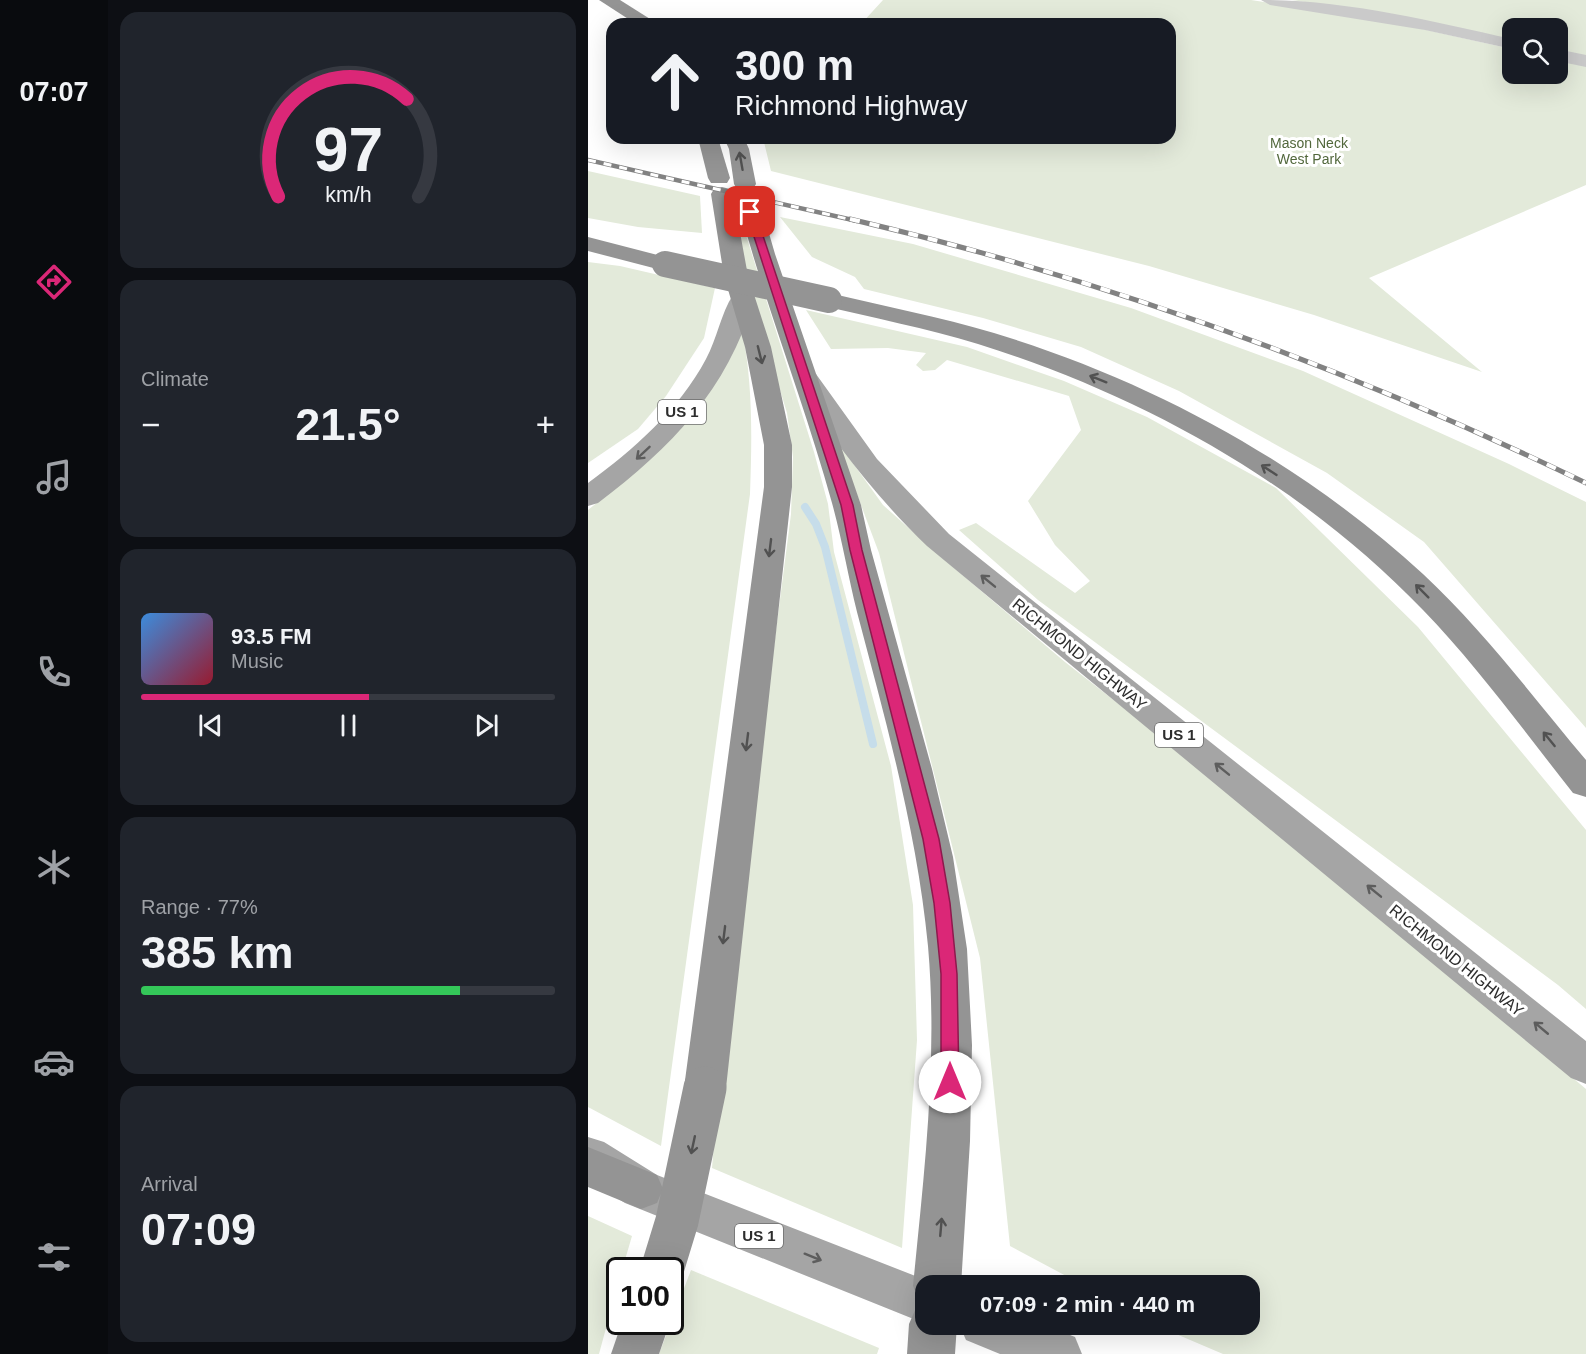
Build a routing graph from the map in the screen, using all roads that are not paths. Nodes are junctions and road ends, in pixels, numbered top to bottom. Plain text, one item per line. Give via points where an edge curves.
1 (608, 0) edge
2 (1270, 0) edge
3 (589, 4) edge
4 (609, 18) edge
5 (639, 18) edge
6 (1502, 42) edge
7 (1568, 57) edge
8 (1586, 61) edge
9 (710, 144) edge
10 (737, 144) edge
11 (588, 244) edge
12 (588, 252) edge
13 (665, 264) junction
14 (741, 300) junction
15 (804, 375) junction
16 (588, 497) edge
17 (1586, 784) edge
18 (1586, 1066) edge
19 (588, 1156) edge
20 (588, 1167) edge
21 (641, 1189) junction
22 (666, 1257) edge
23 (938, 1275) edge
24 (915, 1298) edge
25 (932, 1335) edge
26 (931, 1354) edge

1 - 5 highway
2 - 6 street via 1443,28
3 - 4 highway
7 - 8 street
9 - 14 highway, US 1
15 -> 10 highway, RICHMOND HIGHWAY / US 1 via 763,254
11 - 13 highway
12 - 13 highway
17 -> 13 highway, bridge via 1474,648 1411,580 1339,519 1249,457 1164,409 1067,366 975,336
14 -> 16 main road, US 1 via 737,321 724,348 693,399 639,458
14 -> 22 highway, bridge via 767,384 778,445 778,487 705,1088
18 -> 15 main road, RICHMOND HIGHWAY / US 1 via 938,540 868,469
23 -> 15 highway via 950,1126 949,974 942,903 931,839 847,505
19 - 21 main road, US 1
20 - 21 highway
21 -> 24 main road, US 1
25 - 26 highway

